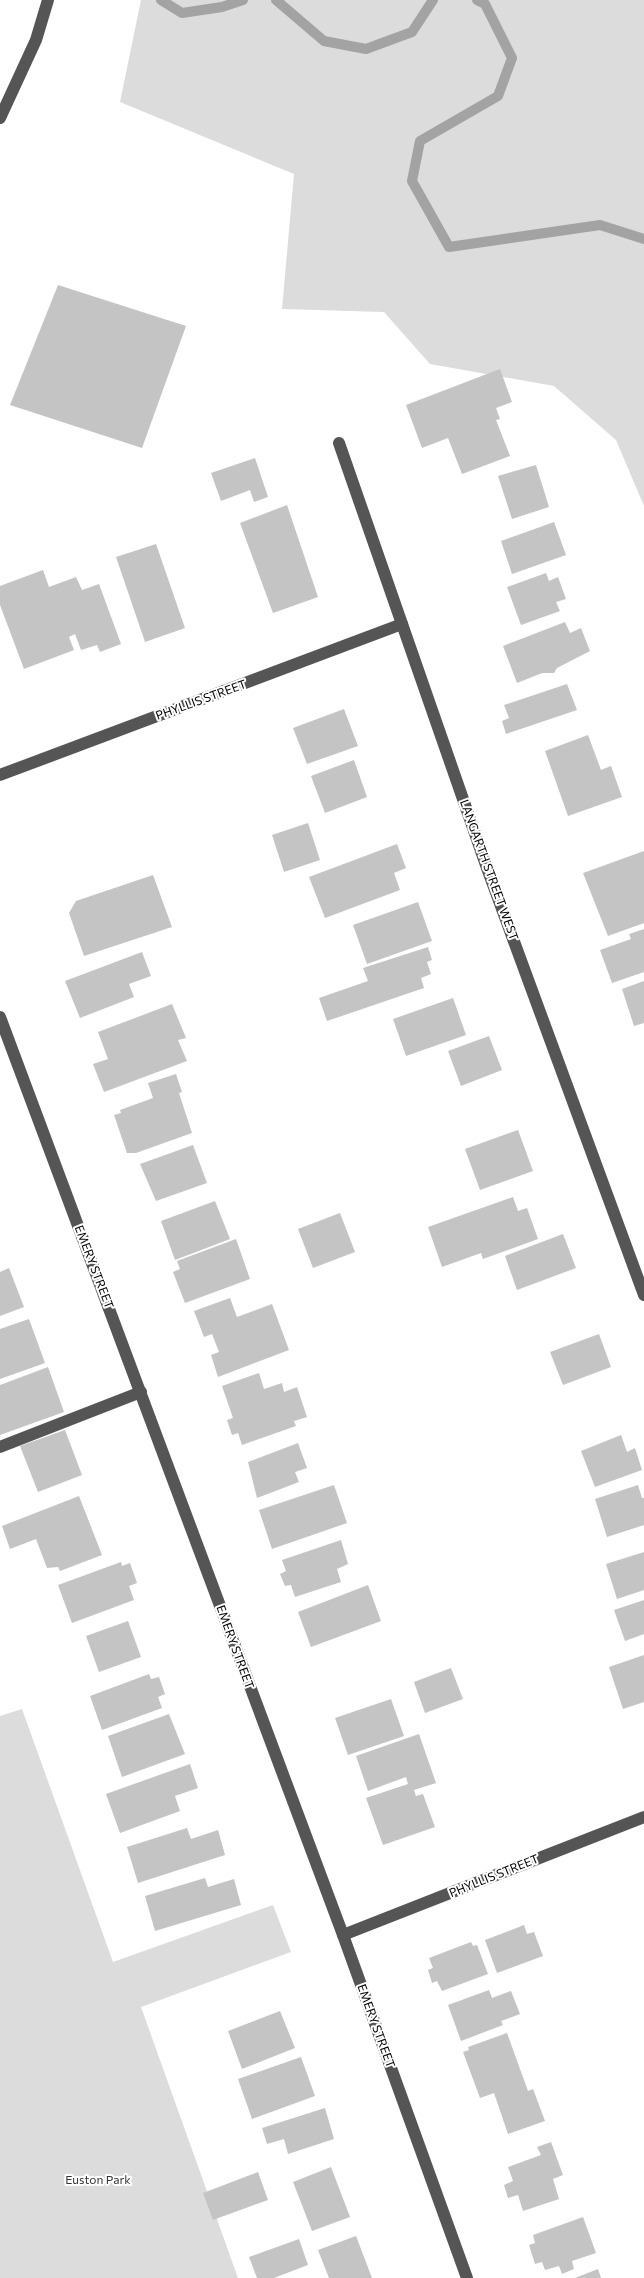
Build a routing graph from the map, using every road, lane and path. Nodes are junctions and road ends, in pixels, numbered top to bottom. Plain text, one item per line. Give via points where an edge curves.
1 (48, 0) edge
2 (0, 118) edge
3 (339, 443) dead end
4 (402, 624) junction
5 (0, 775) edge
6 (0, 1017) edge
7 (644, 1295) edge
8 (141, 1392) junction
9 (0, 1447) edge
10 (644, 1816) edge
11 (343, 1935) junction
12 (467, 2278) edge

1 - 2 street via 36,40
3 - 4 street, LANGARTH STREET WEST
4 - 5 street, PHYLLIS STREET
4 - 7 street, LANGARTH STREET WEST via 487,868
6 - 8 street, EMERY STREET
8 - 9 street
8 - 11 street, EMERY STREET
10 - 11 street, PHYLLIS STREET
11 - 12 street, EMERY STREET

